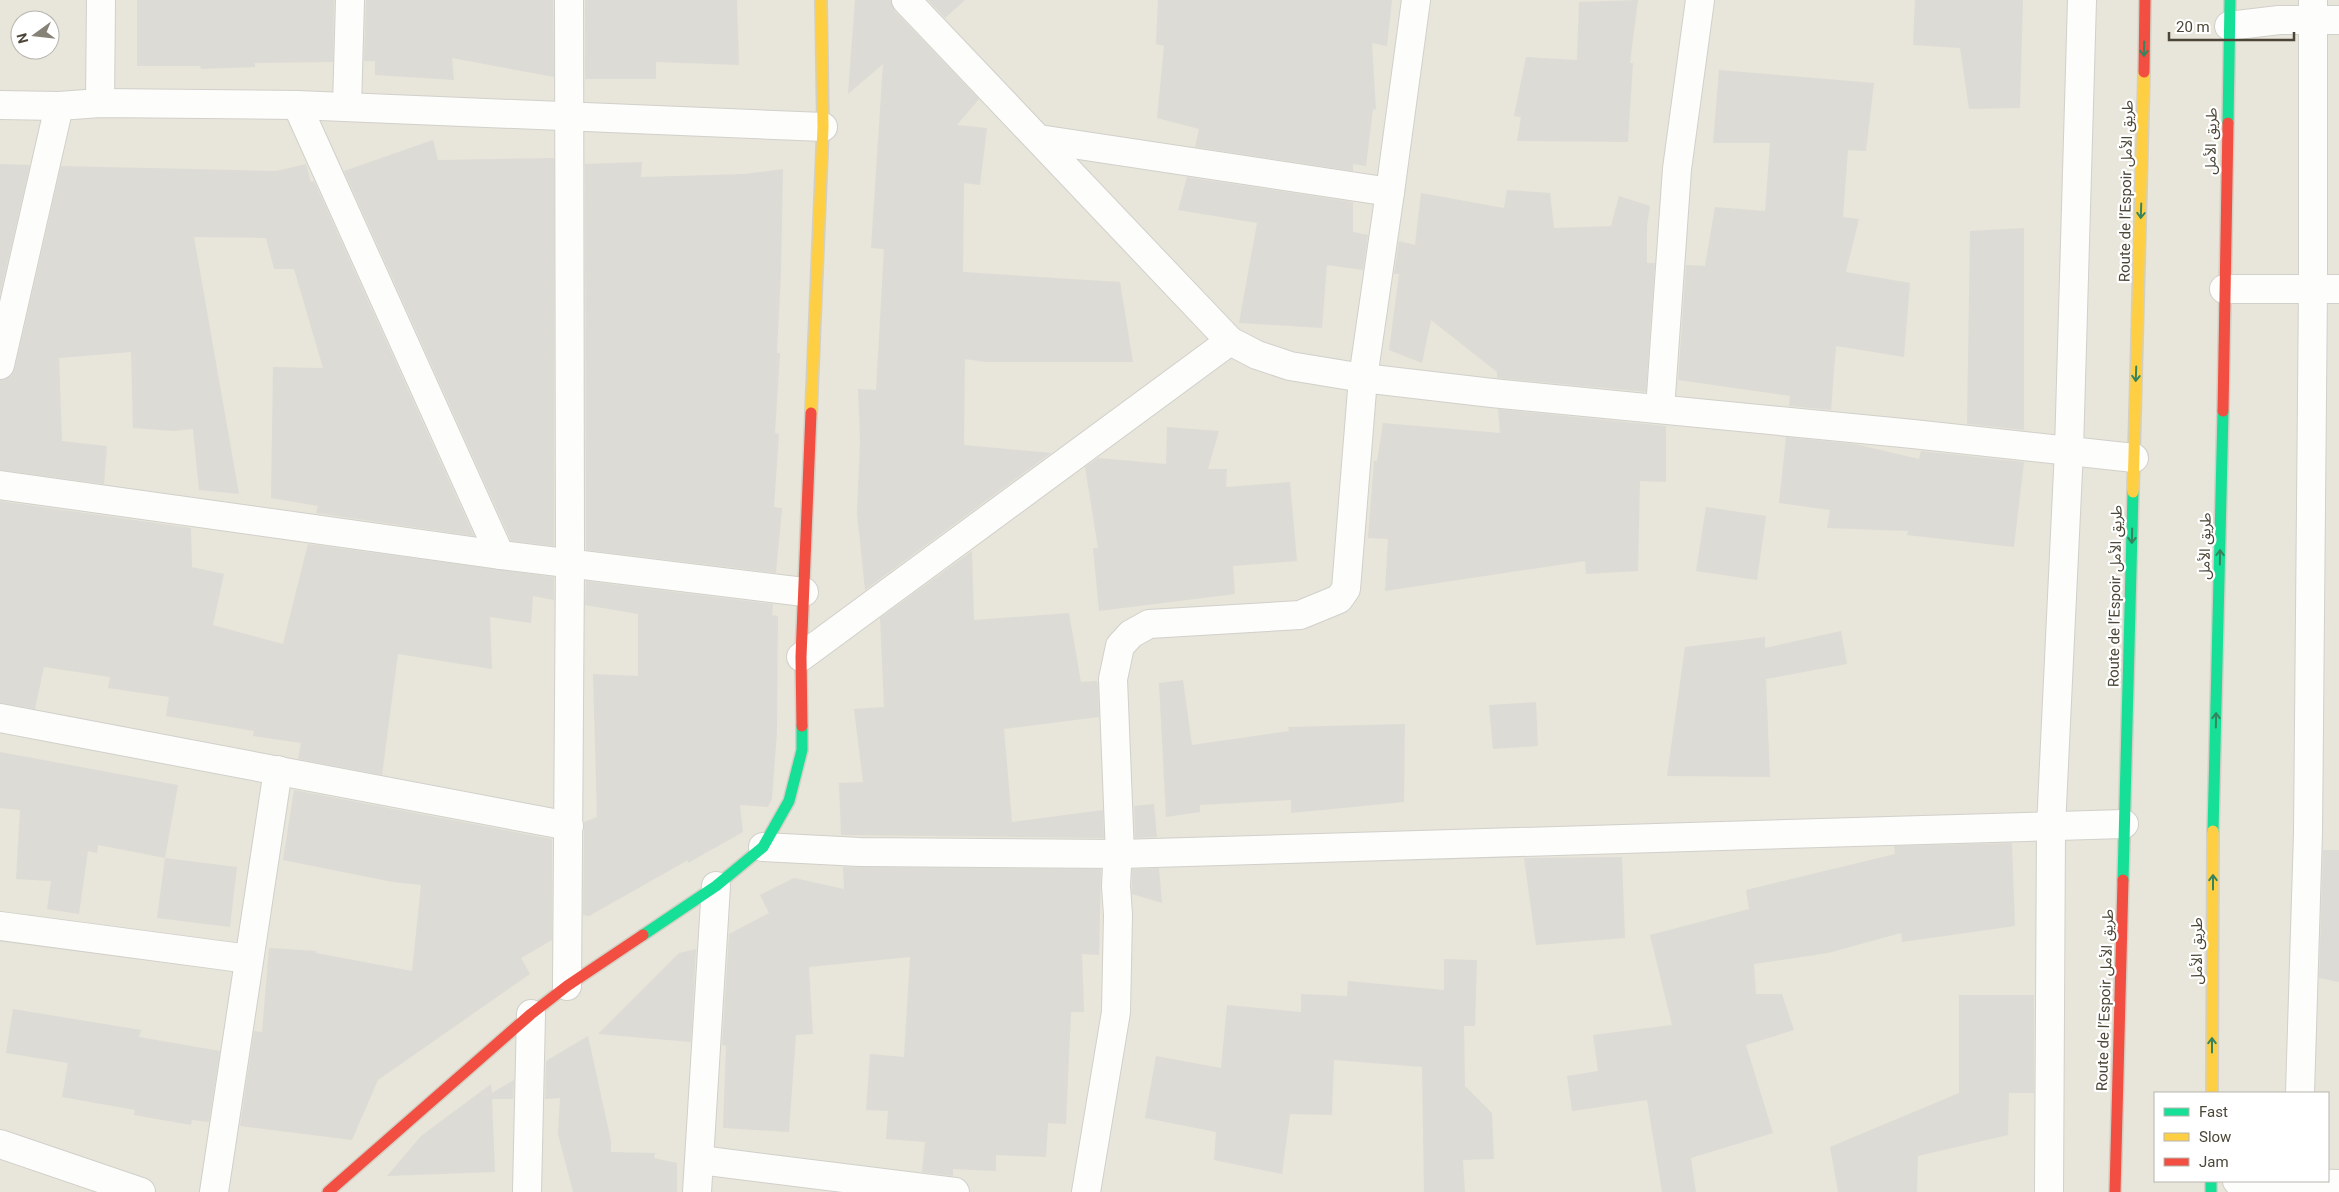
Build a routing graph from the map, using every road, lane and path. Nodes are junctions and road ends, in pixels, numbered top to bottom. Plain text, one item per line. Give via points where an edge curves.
1 (101, 0) edge
2 (350, 0) edge
3 (569, 0) edge
4 (821, 0) edge
5 (906, 0) edge
6 (1416, 0) edge
7 (1700, 0) edge
8 (2082, 0) edge
9 (2145, 0) edge
10 (2229, 13) edge
11 (2322, 13) edge
12 (100, 103) junction
13 (0, 105) edge
14 (297, 105) junction
15 (59, 106) junction
16 (348, 108) junction
17 (570, 117) junction
18 (822, 127) junction
19 (1039, 139) junction
20 (1390, 192) junction
21 (2224, 289) junction
22 (2326, 289) edge
23 (1230, 341) junction
24 (0, 365) edge
25 (1363, 378) junction
26 (1660, 410) junction
27 (2069, 450) junction
28 (2134, 458) junction
29 (0, 485) edge
30 (500, 556) junction
31 (570, 564) junction
32 (804, 592) junction
33 (801, 657) junction
34 (0, 718) edge
35 (278, 770) junction
36 (2124, 824) junction
37 (568, 826) junction
38 (2051, 826) junction
39 (763, 847) junction
40 (1120, 854) junction
41 (716, 886) junction
42 (0, 926) edge
43 (249, 959) junction
44 (567, 986) junction
45 (531, 1014) junction
46 (2212, 1092) edge
47 (2300, 1092) edge
48 (0, 1144) edge
49 (700, 1160) junction
50 (2297, 1182) edge
51 (2339, 1184) edge
52 (140, 1192) edge
53 (214, 1192) edge
54 (328, 1192) edge
55 (527, 1192) edge
56 (697, 1192) edge
57 (955, 1192) edge
58 (1086, 1192) edge
59 (2049, 1192) edge
60 (2114, 1192) edge

1 - 12 street
2 - 16 street
3 - 17 street
4 - 18 main road
5 - 19 street
6 - 20 street
7 - 26 street via 1677,169
8 - 27 street
9 -> 28 main road, Route de l’Espoir طريق الأمل
10 - 11 street via 2279,20
10 - 21 main road, طريق الأمل
11 - 22 street
12 - 14 street
12 - 15 street
13 - 15 street
14 - 16 street
14 - 30 street
15 - 24 street
16 - 17 street
17 - 18 street
17 - 31 street
18 - 32 main road
19 - 20 street
19 - 23 street
20 - 25 street
21 - 22 street
46 -> 21 main road, طريق الأمل via 2213,814
22 - 47 street
23 - 25 street via 1257,356 1290,366
23 - 33 street
25 - 26 street
25 - 40 street via 1346,589 1338,599 1300,615 1149,624 1131,634 1120,646 1113,679
26 - 27 street
27 - 28 street
27 - 38 street
28 -> 36 main road, Route de l’Espoir طريق الأمل
29 - 30 street
30 - 31 street
31 - 32 street
31 - 37 street
32 - 33 main road
33 - 39 main road via 802,750 788,801
34 - 35 street
35 - 37 street
35 - 43 street
36 - 38 street
36 - 60 main road, Route de l’Espoir طريق الأمل
37 - 44 street
38 - 40 street
38 - 59 street
39 - 40 street via 860,852
39 - 41 main road
40 - 58 street via 1116,886 1116,1012
41 - 44 main road
41 - 49 street
42 - 43 street
43 - 53 street
44 - 45 main road
45 - 54 main road
45 - 55 street
48 - 52 street
49 - 56 street
49 - 57 street
50 - 51 street

